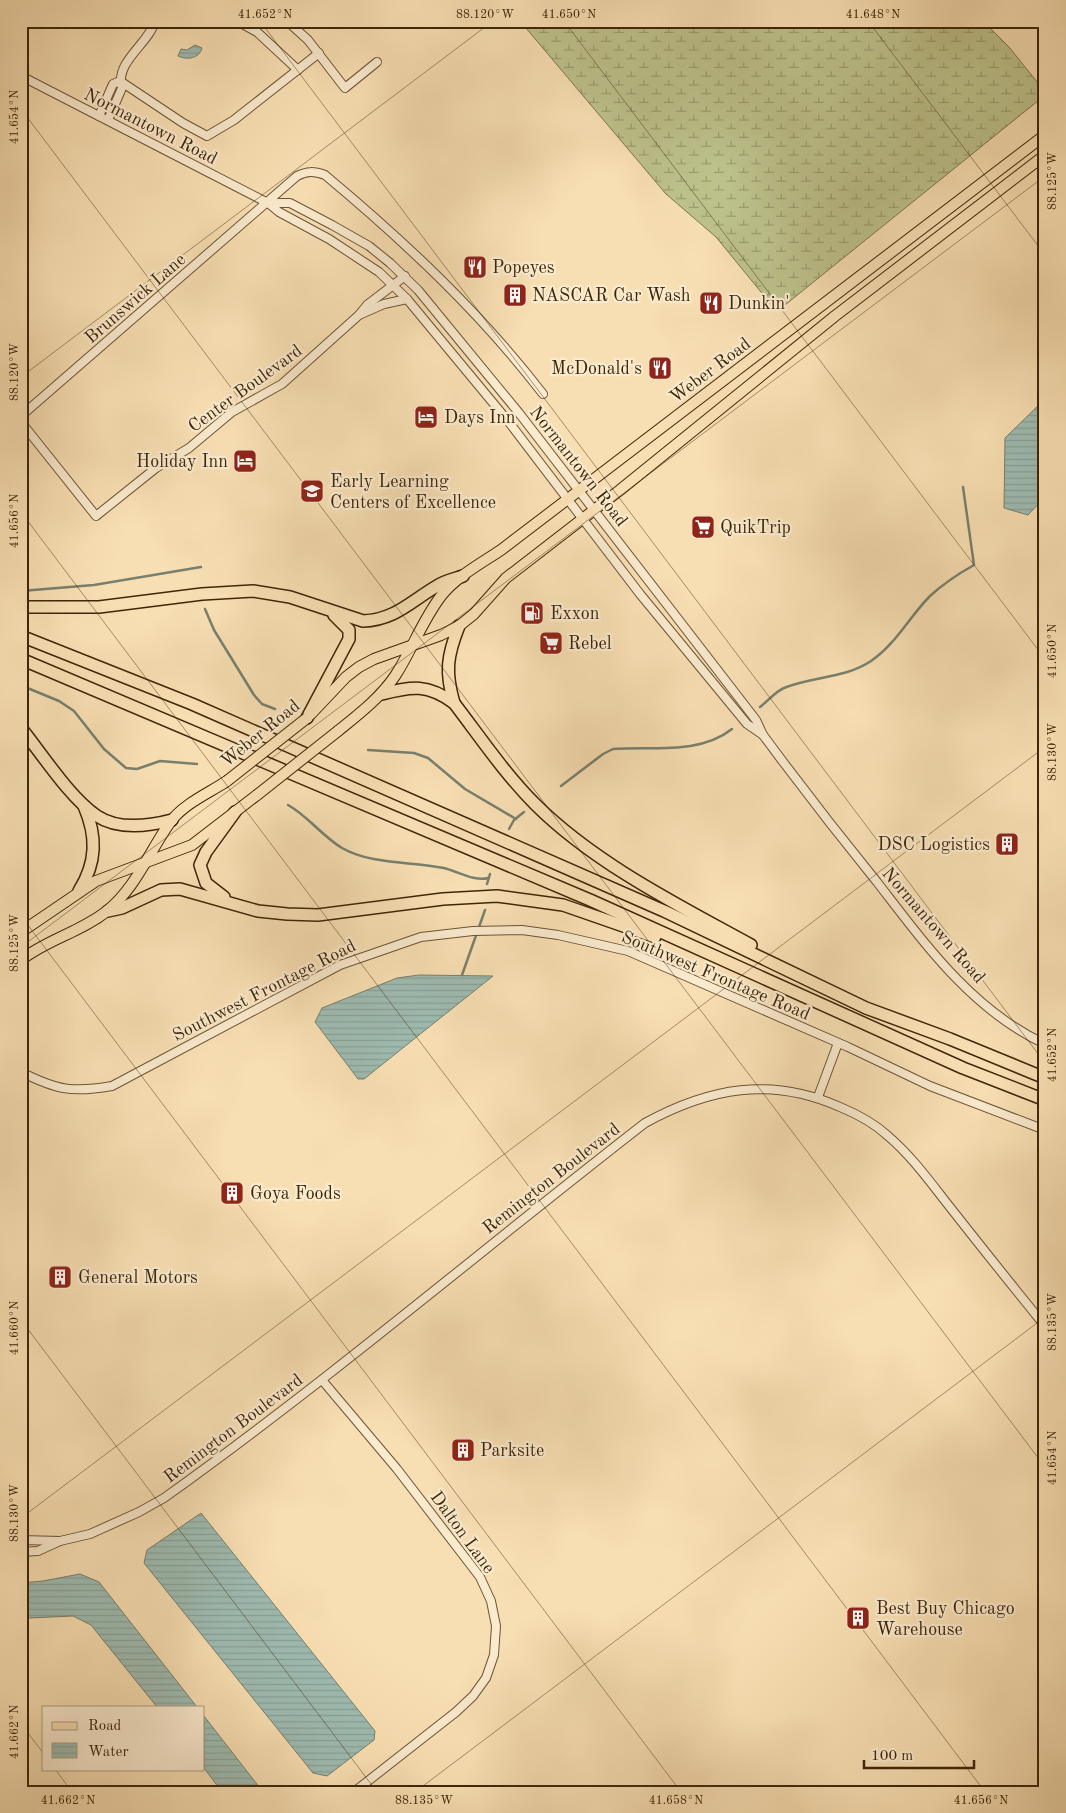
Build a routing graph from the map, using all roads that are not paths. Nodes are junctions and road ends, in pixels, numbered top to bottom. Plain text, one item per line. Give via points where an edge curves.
1 (154, 21) edge
2 (236, 21) edge
3 (287, 21) edge
4 (318, 53) junction
5 (377, 62) dead end
6 (298, 70) junction
7 (21, 76) edge
8 (120, 81) junction
9 (99, 116) junction
10 (108, 120) junction
11 (1045, 135) edge
12 (1045, 155) edge
13 (268, 203) junction
14 (405, 276) junction
15 (393, 285) junction
16 (407, 299) junction
17 (359, 315) junction
18 (543, 394) dead end
19 (21, 416) edge
20 (21, 422) edge
21 (579, 489) junction
22 (568, 498) junction
23 (594, 510) junction
24 (583, 518) junction
25 (463, 576) junction
26 (21, 607) edge
27 (326, 610) junction
28 (459, 626) junction
29 (21, 636) edge
30 (412, 646) junction
31 (21, 659) edge
32 (382, 694) junction
33 (454, 703) junction
34 (307, 718) junction
35 (21, 728) edge
36 (763, 735) junction
37 (83, 804) junction
38 (236, 812) junction
39 (172, 820) junction
40 (143, 864) junction
41 (79, 891) junction
42 (236, 904) junction
43 (108, 911) junction
44 (21, 932) edge
45 (21, 960) edge
46 (723, 961) junction
47 (866, 1008) junction
48 (838, 1043) junction
49 (1045, 1044) edge
50 (21, 1072) edge
51 (1045, 1078) edge
52 (818, 1097) junction
53 (1045, 1100) edge
54 (1045, 1130) edge
55 (1045, 1326) edge
56 (322, 1380) junction
57 (21, 1540) edge
58 (60, 1541) junction
59 (21, 1552) edge
60 (354, 1792) edge

1 - 8 street via 150,33 129,59
2 - 6 street via 257,32
3 - 4 street
4 - 5 street via 345,88
4 - 6 street
6 - 8 street via 208,136
7 - 9 street, Normantown Road
8 - 9 street via 113,84
8 - 10 street via 122,88
9 - 10 street, Normantown Road
10 - 13 street, Normantown Road
11 - 21 main road, Weber Road
12 - 23 main road, Weber Road via 835,316
13 - 14 street, Normantown Road via 290,203 332,225 369,246
13 - 15 street, Normantown Road via 329,239
13 - 18 street, Brunswick Lane via 304,172 325,175 433,271 501,342
13 - 19 street, Brunswick Lane
14 - 15 street, Center Boulevard
14 - 21 street, Normantown Road
15 - 16 street, Normantown Road
15 - 17 street, Center Boulevard via 366,305
16 - 17 street, Center Boulevard via 384,304
16 - 22 street, Normantown Road
17 - 20 street, Center Boulevard via 282,384 232,412 96,516
21 - 22 main road, Weber Road
21 - 23 street, Normantown Road
22 - 24 street, Normantown Road
22 - 25 main road, Weber Road
23 - 24 main road, Weber Road
23 - 36 street, Normantown Road via 756,720
24 - 28 main road, Weber Road via 506,578
24 - 36 street, Normantown Road via 746,724
25 - 27 highway via 438,585 386,619 363,622
25 - 30 main road, Weber Road via 442,595
26 - 27 highway via 98,607 253,591 290,597
27 - 34 highway via 344,623 349,630 349,639
28 - 30 main road, Weber Road
28 - 33 highway via 447,667
29 - 47 highway via 192,704 664,911
30 - 32 main road, Weber Road
30 - 34 main road, Weber Road via 359,667
31 - 46 highway via 590,900
32 - 33 highway via 404,688 428,688
32 - 38 main road, Weber Road, bridge
33 - 47 highway via 535,804 576,838 651,890
34 - 39 main road, Weber Road, bridge
35 - 37 highway
36 - 49 street, Normantown Road via 955,979 988,1009
37 - 39 highway via 98,817 113,823 148,826
37 - 41 highway via 92,825 94,846 86,880
38 - 40 main road, Weber Road via 192,845
38 - 42 highway via 206,852 200,866 206,884
39 - 40 main road, Weber Road
40 - 41 main road, Weber Road via 109,874
40 - 43 main road, Weber Road via 122,897
41 - 44 main road, Weber Road
42 - 43 highway via 180,888 161,890
42 - 46 highway via 258,911 318,915 443,899 497,896 528,899 563,905
43 - 45 main road, Weber Road via 78,930 51,940
46 - 53 highway via 963,1068
47 - 51 highway
48 - 50 street, Southwest Frontage Road via 628,951 522,930 473,931 421,937 340,964 112,1086 84,1090 49,1086
48 - 52 street
48 - 54 street, Southwest Frontage Road via 930,1086
52 - 55 street, Remington Boulevard via 860,1116 888,1135 917,1165
52 - 56 street, Remington Boulevard via 779,1090 742,1089 710,1094 675,1106 645,1123
56 - 58 street, Remington Boulevard via 164,1498 90,1534
56 - 60 street, Dalton Lane via 397,1469 480,1577 491,1601 496,1626 494,1655 486,1678 473,1696
57 - 58 street, Remington Boulevard
58 - 59 street, Remington Boulevard via 38,1551

